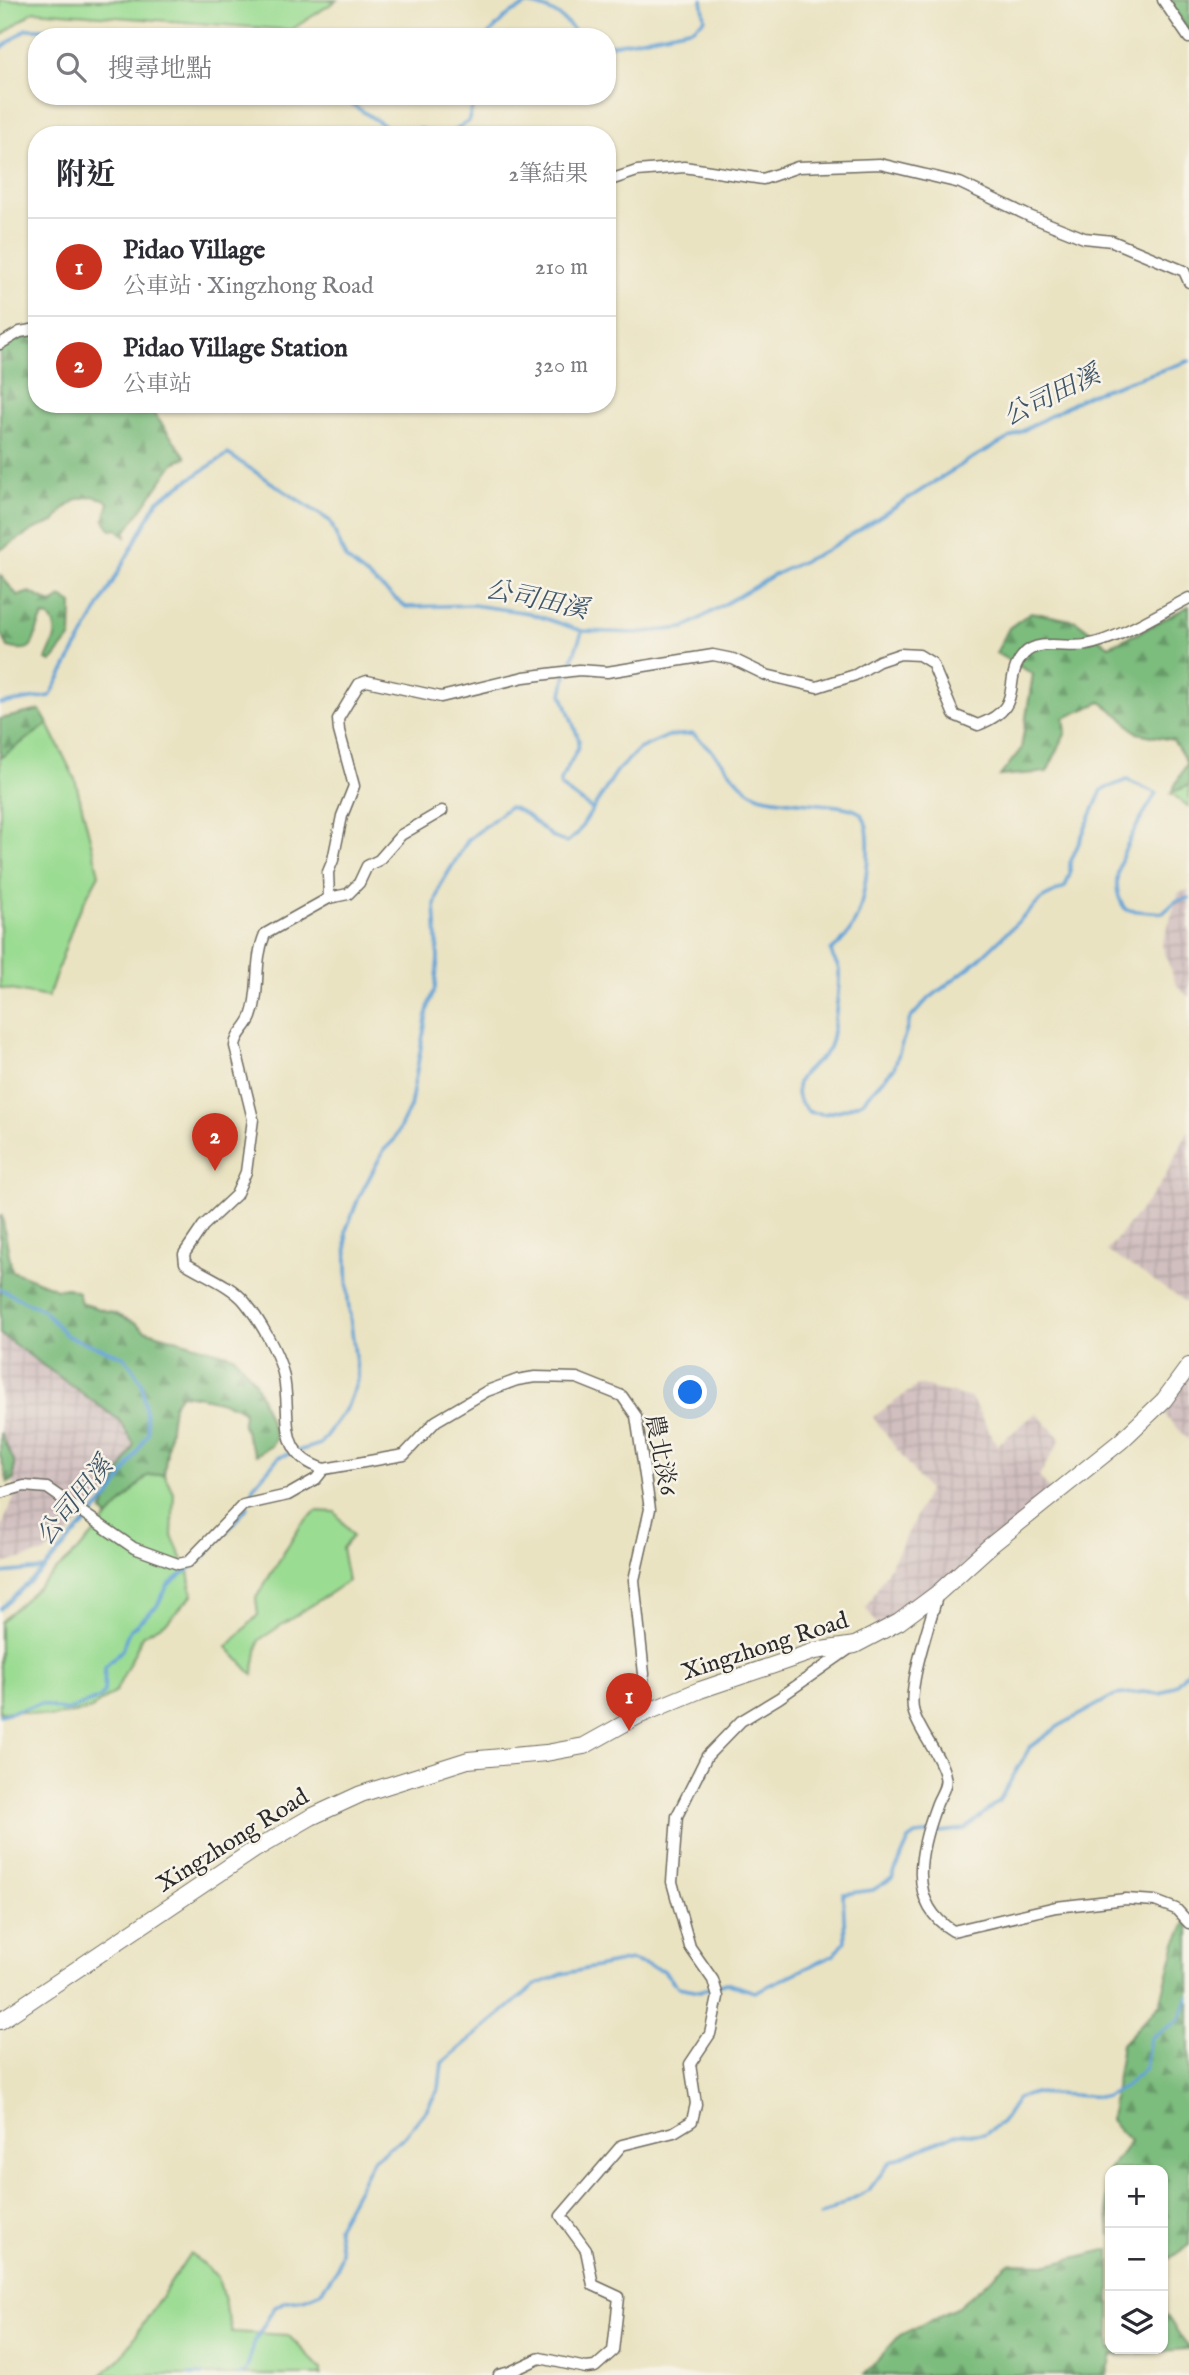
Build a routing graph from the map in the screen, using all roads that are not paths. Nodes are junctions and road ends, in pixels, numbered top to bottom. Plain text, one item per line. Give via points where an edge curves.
1 (1163, 0) edge
2 (1189, 38) edge
3 (616, 178) edge
4 (1189, 282) edge
5 (28, 331) edge
6 (0, 344) edge
7 (1189, 598) edge
8 (442, 811) dead end
9 (329, 898) junction
10 (1189, 1366) edge
11 (324, 1469) junction
12 (0, 1493) edge
13 (938, 1593) junction
14 (855, 1645) junction
15 (638, 1717) junction
16 (1189, 1923) edge
17 (0, 2021) edge
18 (499, 2375) edge

1 - 2 street
3 - 4 street via 637,171 684,167 763,179 798,167 880,164 960,183 1084,238 1112,241 1184,271
5 - 6 street
7 - 9 street via 1087,645 1038,646 1025,652 1017,665 1010,702 993,719 978,724 954,715 932,663 919,655 900,654 817,687 766,675 713,655 607,672 579,670 524,677 441,697 367,681 359,684 338,719 354,786 328,872
8 - 9 street via 401,835 379,860 367,866 348,894
9 - 11 street via 265,934 257,963 255,1000 235,1046 253,1119 246,1172 236,1195 203,1226 184,1254 185,1264 236,1293 262,1327 283,1373 291,1445 299,1458
10 - 13 street, Xingzhong Road via 1164,1399 1121,1441 990,1545
11 - 12 street, 農北淡6 / 農北淡6 via 289,1495 243,1504 188,1562 178,1564 134,1548 47,1488 24,1486
11 - 15 street, 農北淡6 / 農北淡6 via 404,1455 436,1421 487,1391 517,1380 577,1378 622,1396 636,1416 650,1509 634,1580 644,1675
13 - 14 street, Xingzhong Road via 899,1622
13 - 16 street via 913,1699 913,1712 946,1776 920,1859 926,1903 937,1921 953,1931 1056,1907 1126,1899 1155,1901 1176,1909
14 - 15 street, Xingzhong Road via 778,1662
14 - 18 street via 741,1721 707,1756 677,1816 672,1882 690,1947 713,1980 718,1997 710,2034 690,2064 696,2104 692,2121 674,2132 622,2145 561,2216 586,2250 593,2285 619,2297 613,2351 595,2367 540,2358
15 - 17 street, Xingzhong Road via 584,1746 468,1759 361,1794 311,1816

